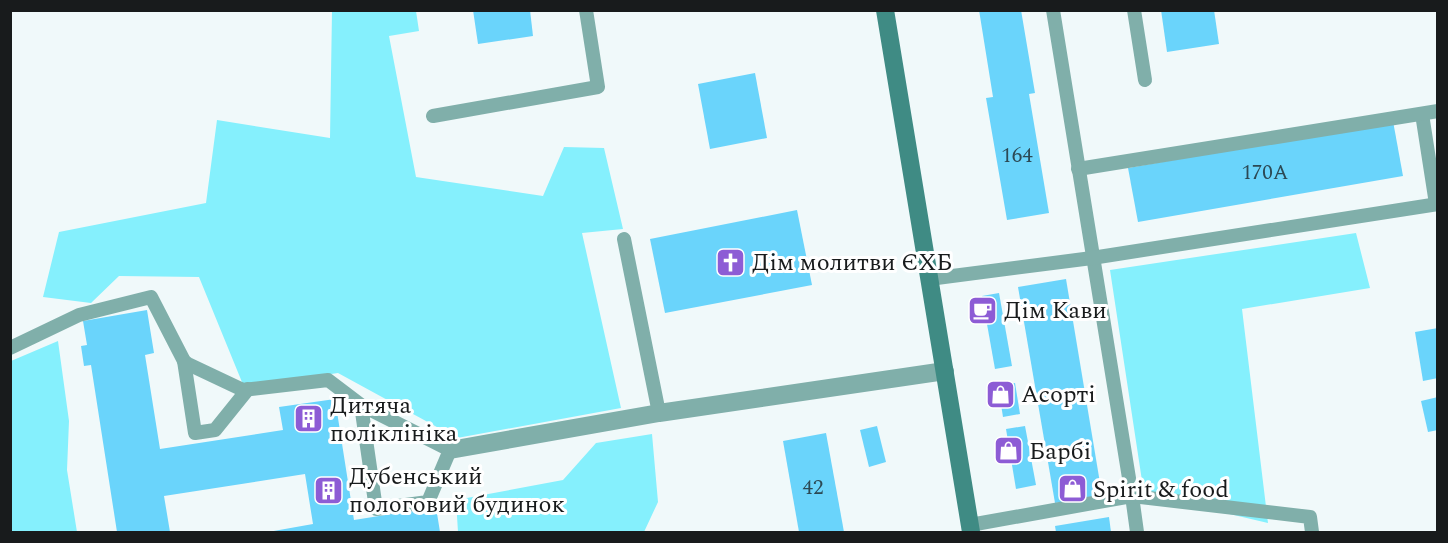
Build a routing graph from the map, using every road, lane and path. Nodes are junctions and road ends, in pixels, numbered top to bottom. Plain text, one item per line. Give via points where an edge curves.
1 (586, 10) edge
2 (885, 10) edge
3 (1053, 10) edge
4 (1134, 10) edge
5 (1145, 80) dead end
6 (1437, 111) edge
7 (1422, 114) junction
8 (433, 116) dead end
9 (1078, 169) junction
10 (1437, 204) edge
11 (624, 239) dead end
12 (1092, 258) junction
13 (929, 279) junction
14 (10, 348) edge
15 (184, 361) junction
16 (945, 371) junction
17 (248, 389) junction
18 (361, 405) junction
19 (659, 413) junction
20 (450, 450) junction
21 (1129, 478) dead end
22 (1132, 496) junction
23 (970, 529) edge
24 (1137, 532) edge
25 (1312, 532) edge

1 - 8 lane via 598,87
2 - 13 main road
3 - 9 lane
4 - 5 lane
6 - 7 lane
7 - 9 lane
7 - 10 lane
9 - 12 lane
10 - 12 lane
11 - 19 lane
12 - 13 lane
12 - 21 lane
13 - 16 main road
14 - 15 lane via 79,315 151,297
15 - 17 lane
15 - 17 lane via 195,433 215,430
16 - 19 street
16 - 23 main road
17 - 18 lane via 328,380
18 - 20 lane
18 - 20 lane via 376,509 428,502
19 - 20 street
22 - 23 lane
22 - 24 lane
22 - 25 lane via 1310,517

